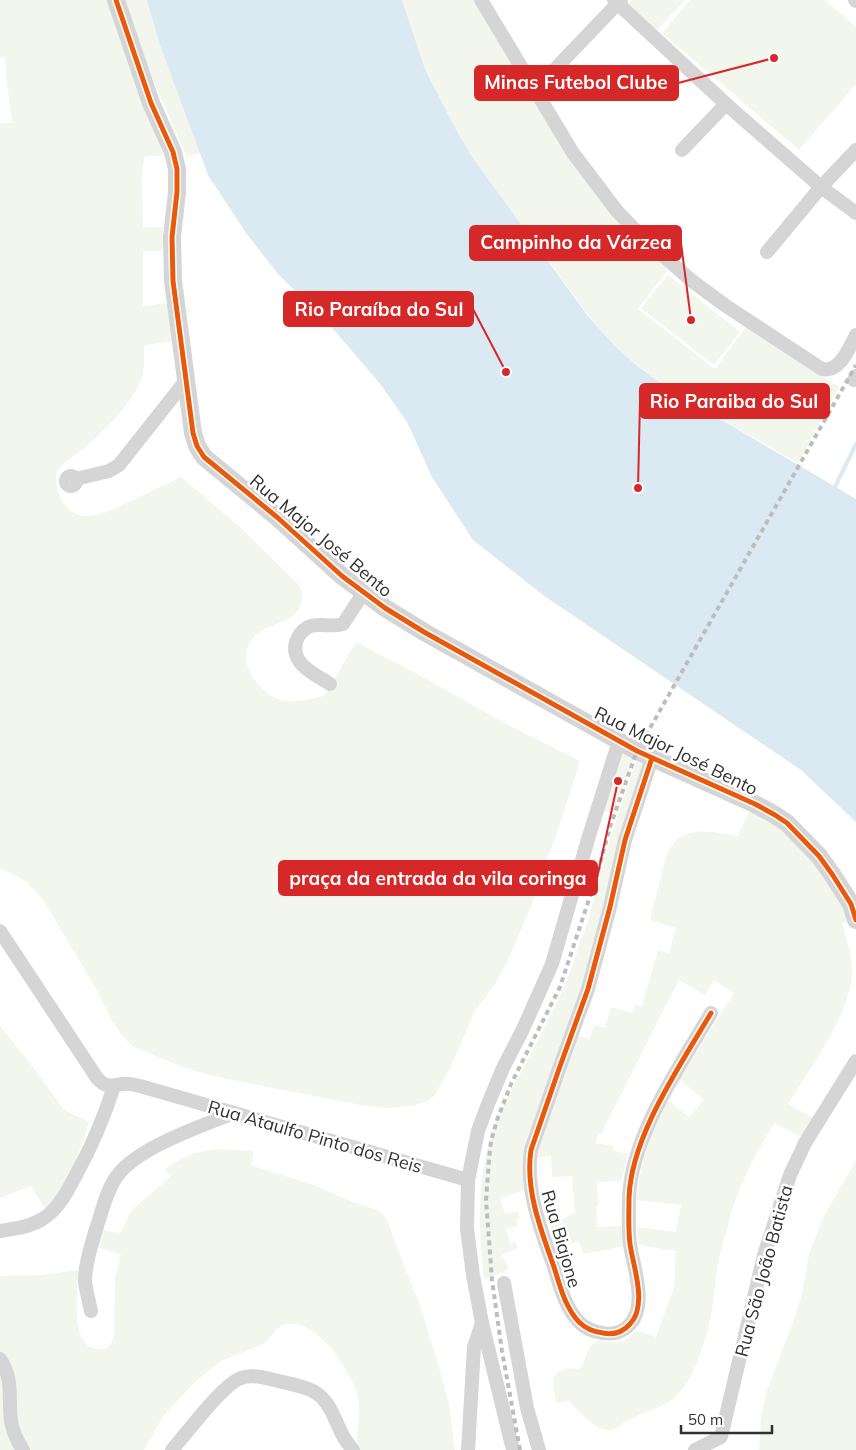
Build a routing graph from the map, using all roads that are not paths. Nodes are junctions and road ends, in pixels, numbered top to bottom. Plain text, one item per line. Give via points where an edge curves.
1 (116, 0) edge
2 (481, 0) edge
3 (618, 1) edge
4 (534, 91) junction
5 (726, 104) junction
6 (682, 150) dead end
7 (856, 150) edge
8 (822, 187) junction
9 (856, 214) edge
10 (767, 252) dead end
11 (856, 335) edge
12 (187, 379) junction
13 (76, 479) dead end
14 (364, 592) junction
15 (330, 684) dead end
16 (619, 741) junction
17 (652, 758) junction
18 (856, 920) edge
19 (0, 931) edge
20 (711, 1013) dead end
21 (856, 1061) edge
22 (114, 1086) junction
23 (234, 1114) junction
24 (468, 1180) junction
25 (0, 1232) edge
26 (504, 1283) dead end
27 (91, 1311) dead end
28 (482, 1324) junction
29 (0, 1359) edge
30 (721, 1443) edge
31 (24, 1450) edge
32 (172, 1450) edge
33 (352, 1450) edge
34 (468, 1450) edge
35 (513, 1450) edge
36 (539, 1450) edge
37 (695, 1450) edge

1 - 12 street, Rua Major José Bento via 177,169 172,237 173,281
2 - 4 street
3 - 4 street
3 - 5 street
4 - 11 street via 573,153 617,211 640,236 692,281 816,367 827,370 836,366
5 - 6 street
5 - 8 street
7 - 8 street
8 - 9 street
8 - 10 street
12 - 13 street via 119,466 110,472
12 - 14 street, Rua Major José Bento via 193,433 204,457
14 - 15 street via 343,624 308,627 297,639 299,661
14 - 16 street, Rua Major José Bento via 424,632
16 - 17 street, Rua Major José Bento
16 - 24 street via 552,964 503,1068 478,1131
17 - 18 street, Rua Major José Bento via 755,804 787,823 819,856 840,885
17 - 20 street, Rua Biajone via 625,840 591,980 530,1160 539,1225 569,1307 587,1328 614,1334 630,1325 638,1307 639,1290 629,1226 633,1168 656,1109
19 - 22 street via 97,1078 103,1084
21 - 30 street, Rua São João Batista via 805,1142 790,1175 764,1255
22 - 23 street, Rua Ataulfo Pinto dos Reis via 140,1086
22 - 25 street via 90,1149 59,1203 35,1222
23 - 24 street, Rua Ataulfo Pinto dos Reis
23 - 27 street via 143,1154 117,1176 101,1213 87,1265 85,1283
24 - 28 street via 468,1235
26 - 36 street via 527,1408
28 - 34 street via 474,1347
28 - 35 street
29 - 31 street via 9,1382 11,1422
30 - 37 street, Rua São João Batista
32 - 33 street via 230,1385 241,1378 252,1377 299,1386 318,1394 328,1405

